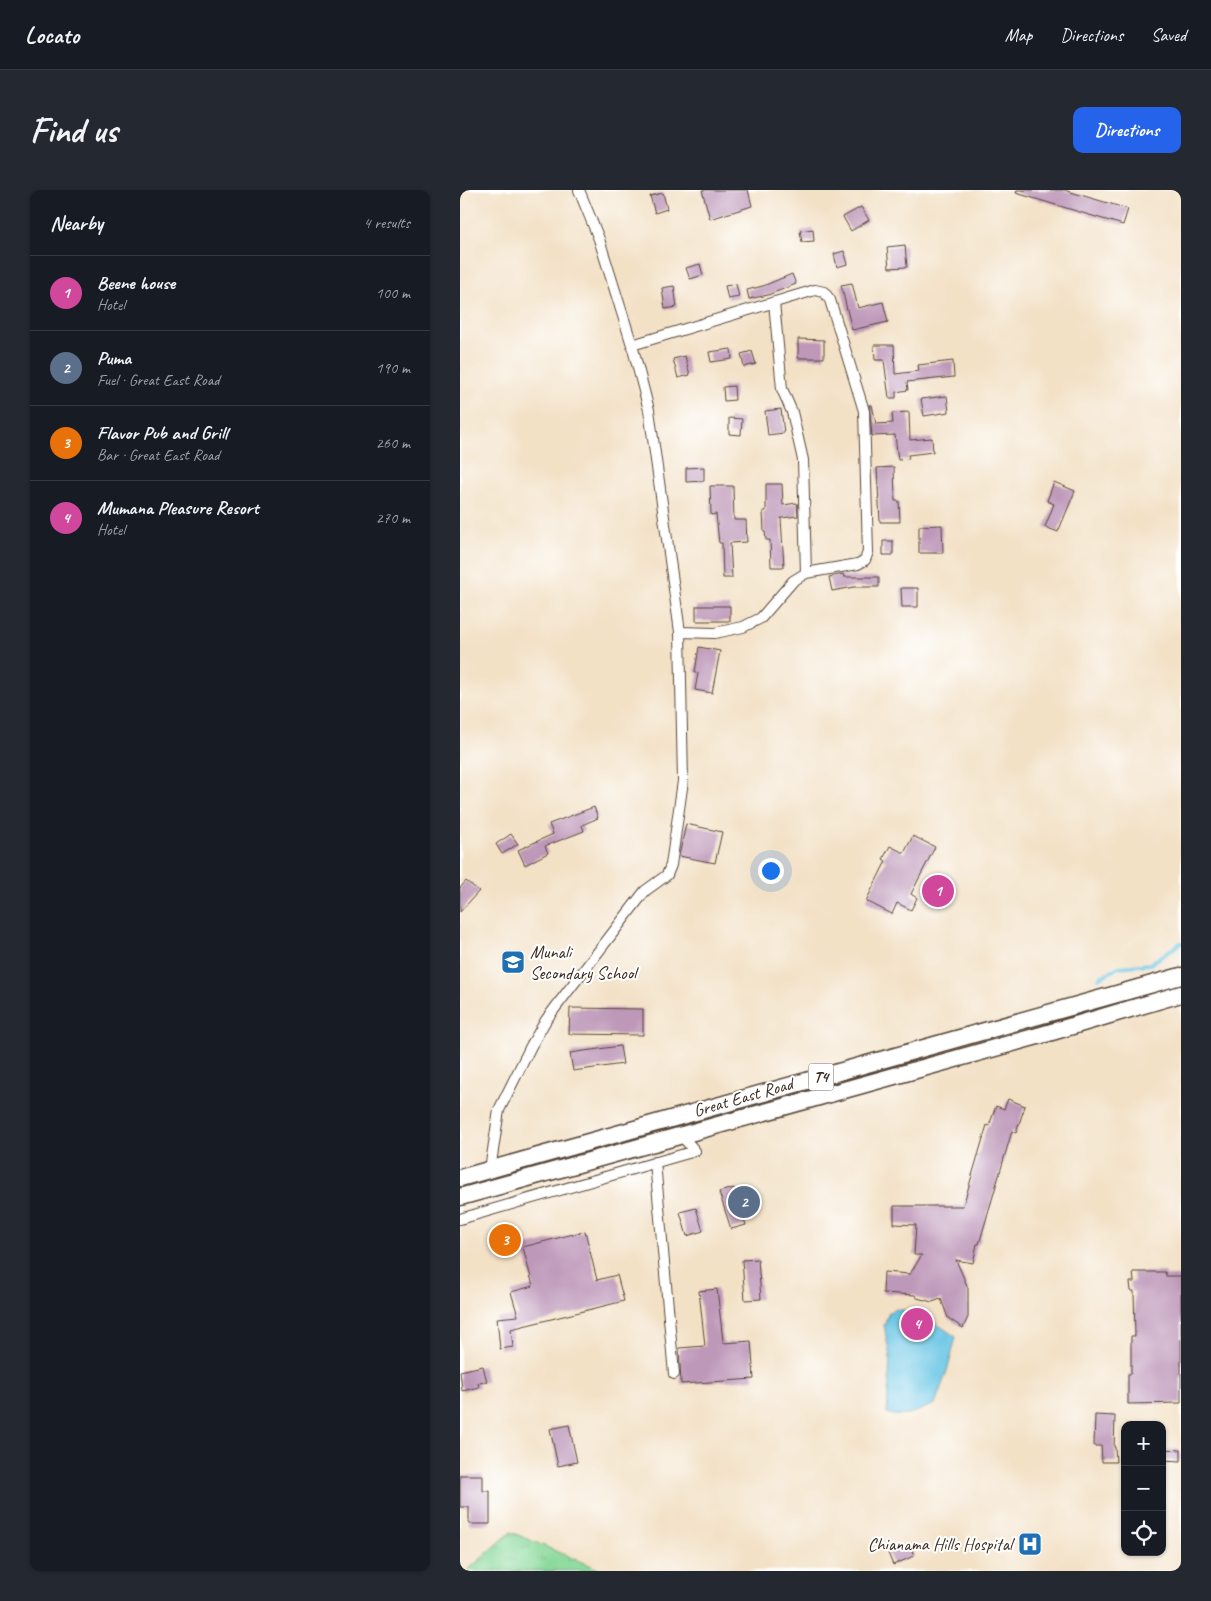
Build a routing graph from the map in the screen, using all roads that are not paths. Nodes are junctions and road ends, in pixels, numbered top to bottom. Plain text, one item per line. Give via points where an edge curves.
1 (579, 190) edge
2 (774, 302) junction
3 (632, 345) junction
4 (806, 573) junction
5 (680, 632) junction
6 (1181, 976) edge
7 (1181, 994) edge
8 (681, 1135) junction
9 (655, 1162) junction
10 (490, 1170) junction
11 (460, 1178) edge
12 (460, 1197) edge
13 (460, 1219) edge
14 (674, 1374) dead end

1 - 3 street via 599,240
2 - 3 street
2 - 4 street via 782,389 792,412 803,460
2 - 4 street via 815,290 824,292 830,300 864,411 868,552 865,560 858,564
3 - 5 street via 649,410
4 - 5 street via 793,580 761,618 743,627 715,633
5 - 10 street via 683,781 671,864 667,875 645,892 541,1029 499,1110
6 - 10 main road, Great East Road / T4
7 - 8 main road, Great East Road / T4
8 - 9 street via 695,1151
8 - 12 main road, Great East Road / T4
9 - 13 street
9 - 14 street
10 - 11 main road, Great East Road / T4

